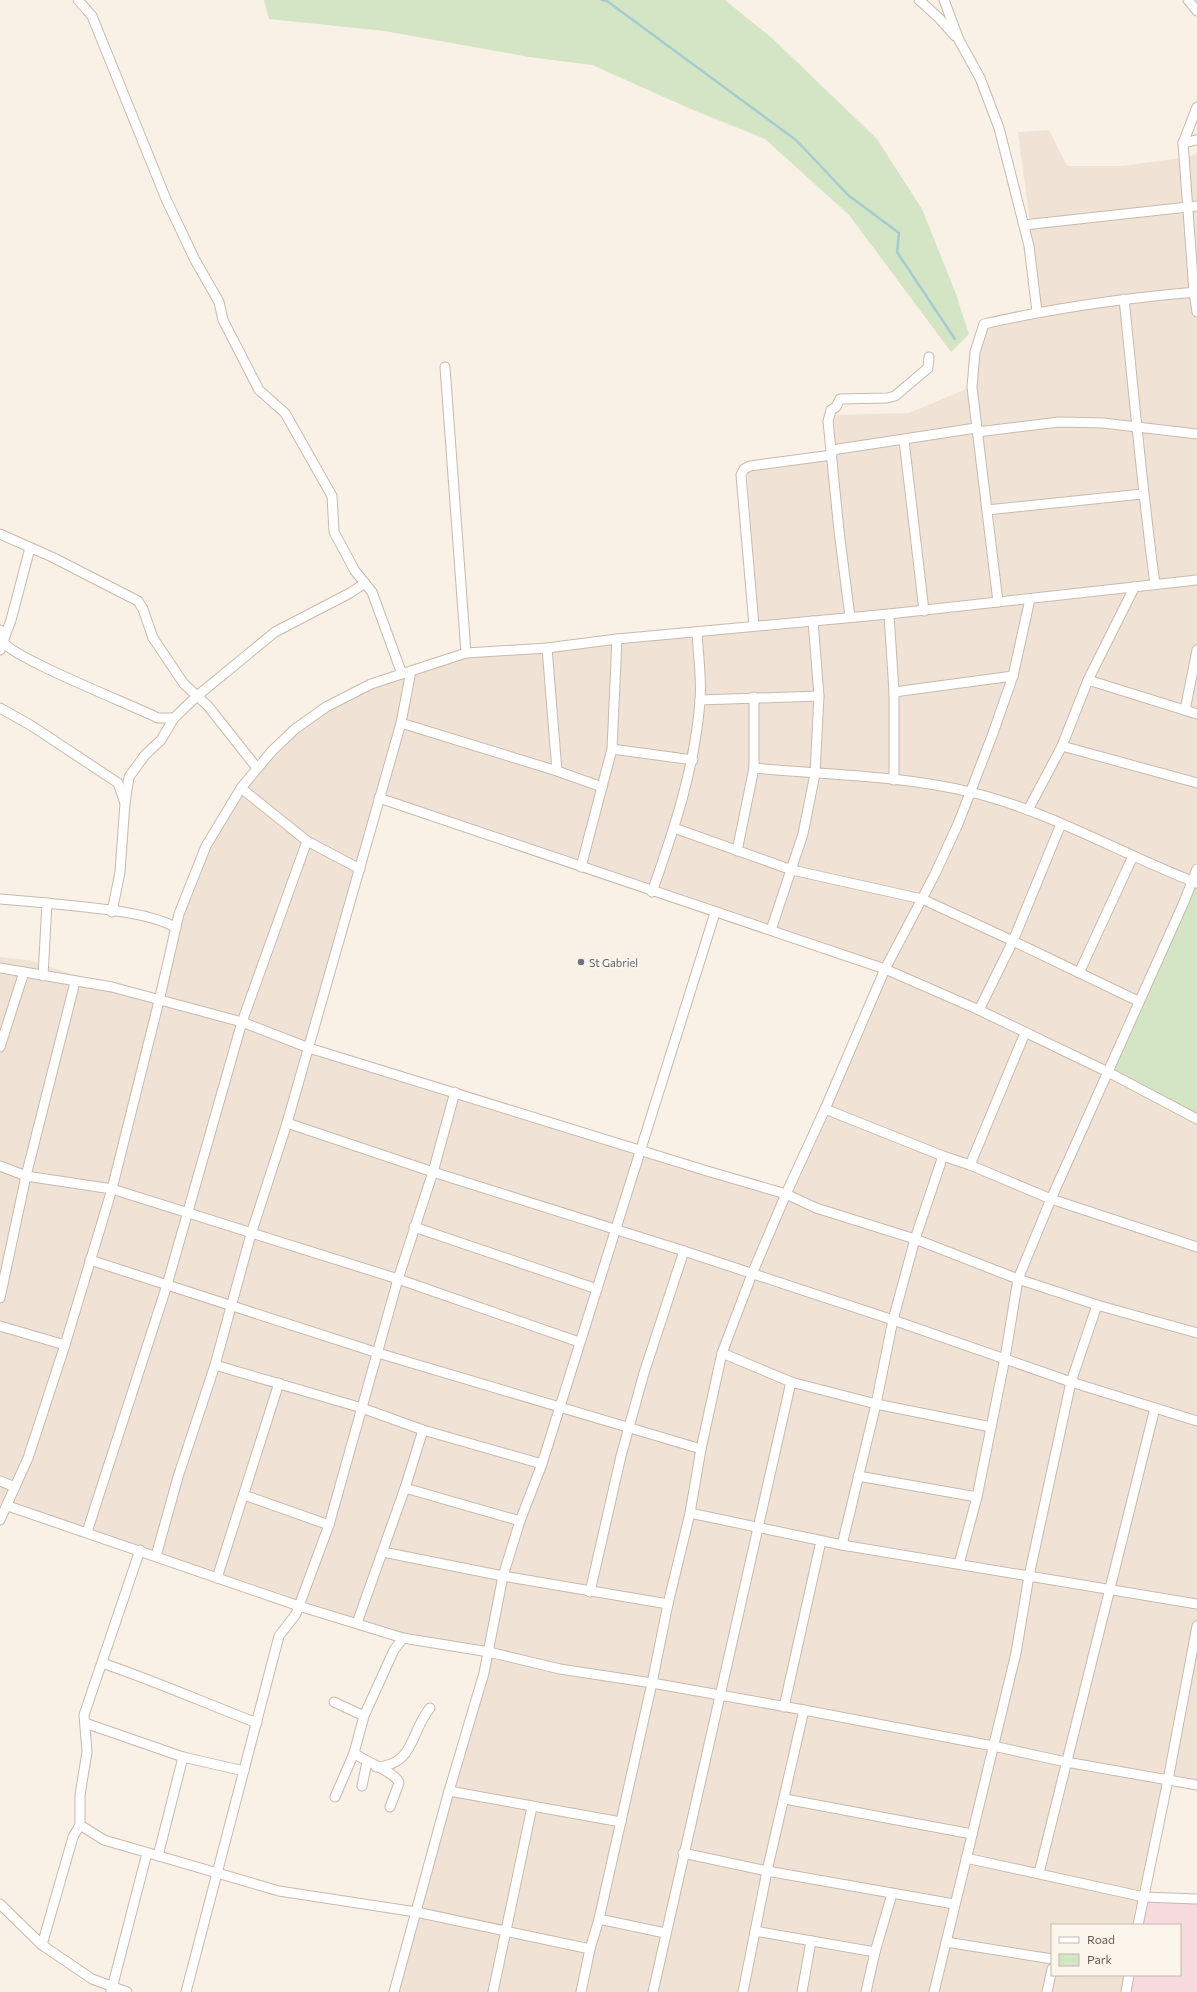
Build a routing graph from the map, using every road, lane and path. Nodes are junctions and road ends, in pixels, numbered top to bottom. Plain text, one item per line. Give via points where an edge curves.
1 (78, 0) edge
2 (919, 0) edge
3 (944, 0) edge
4 (1188, 0) edge
5 (1197, 11) edge
6 (959, 40) junction
7 (1197, 107) edge
8 (1197, 140) edge
9 (1183, 143) junction
10 (1197, 206) edge
11 (1187, 207) junction
12 (1024, 225) junction
13 (1195, 292) edge
14 (1124, 299) junction
15 (1037, 312) junction
16 (1197, 312) edge
17 (929, 357) dead end
18 (445, 367) dead end
19 (1138, 428) junction
20 (977, 430) junction
21 (1197, 434) edge
22 (904, 440) junction
23 (832, 452) junction
24 (1142, 494) junction
25 (987, 510) junction
26 (0, 534) edge
27 (30, 548) junction
28 (1197, 580) edge
29 (365, 583) junction
30 (1155, 584) junction
31 (1135, 586) junction
32 (1030, 599) junction
33 (998, 602) junction
34 (924, 611) junction
35 (889, 614) junction
36 (850, 617) junction
37 (813, 621) junction
38 (754, 626) junction
39 (0, 630) edge
40 (697, 632) junction
41 (617, 639) junction
42 (2, 646) edge
43 (547, 648) junction
44 (1197, 650) edge
45 (466, 653) junction
46 (411, 671) junction
47 (402, 674) junction
48 (1013, 676) junction
49 (1088, 680) junction
50 (894, 692) junction
51 (197, 696) junction
52 (819, 696) junction
53 (754, 697) junction
54 (700, 700) junction
55 (0, 708) edge
56 (1185, 710) junction
57 (1197, 714) edge
58 (174, 718) junction
59 (400, 723) junction
60 (1062, 746) junction
61 (612, 749) junction
62 (693, 760) junction
63 (257, 768) junction
64 (754, 768) junction
65 (557, 771) junction
66 (814, 774) junction
67 (894, 780) junction
68 (1197, 783) edge
69 (602, 787) junction
70 (240, 788) junction
71 (970, 792) junction
72 (379, 798) junction
73 (126, 803) junction
74 (1028, 810) junction
75 (1060, 824) junction
76 (674, 828) junction
77 (307, 841) junction
78 (737, 851) junction
79 (1133, 856) junction
80 (581, 867) junction
81 (360, 869) junction
82 (1197, 869) edge
83 (792, 870) junction
84 (1195, 882) edge
85 (652, 892) junction
86 (0, 899) edge
87 (922, 899) junction
88 (47, 903) junction
89 (112, 912) junction
90 (715, 913) junction
91 (176, 928) junction
92 (771, 930) junction
93 (1013, 941) junction
94 (0, 968) edge
95 (885, 969) junction
96 (24, 972) junction
97 (1079, 973) junction
98 (43, 976) junction
99 (75, 982) junction
100 (159, 1001) junction
101 (1138, 1002) junction
102 (979, 1010) junction
103 (242, 1022) junction
104 (1025, 1033) junction
105 (0, 1047) edge
106 (309, 1048) junction
107 (1108, 1072) junction
108 (455, 1092) junction
109 (825, 1109) junction
110 (1197, 1119) edge
111 (287, 1123) junction
112 (641, 1150) junction
113 (943, 1156) junction
114 (970, 1165) junction
115 (0, 1166) edge
116 (433, 1172) junction
117 (26, 1176) junction
118 (112, 1188) junction
119 (786, 1194) junction
120 (1051, 1199) junction
121 (187, 1214) junction
122 (414, 1227) junction
123 (616, 1229) junction
124 (251, 1234) junction
125 (915, 1239) junction
126 (1197, 1247) edge
127 (684, 1251) junction
128 (90, 1260) junction
129 (752, 1274) junction
130 (398, 1279) junction
131 (1018, 1279) junction
132 (167, 1286) junction
133 (597, 1289) junction
134 (0, 1298) edge
135 (1097, 1305) junction
136 (231, 1306) junction
137 (893, 1320) junction
138 (0, 1326) edge
139 (1197, 1333) edge
140 (579, 1342) junction
141 (65, 1345) junction
142 (378, 1353) junction
143 (722, 1353) junction
144 (1005, 1358) junction
145 (215, 1365) junction
146 (791, 1382) junction
147 (1070, 1382) junction
148 (279, 1383) junction
149 (876, 1404) junction
150 (560, 1406) junction
151 (362, 1408) junction
152 (1155, 1408) junction
153 (1197, 1421) edge
154 (991, 1427) junction
155 (630, 1428) junction
156 (423, 1430) junction
157 (701, 1449) junction
158 (542, 1464) junction
159 (858, 1476) junction
160 (0, 1481) edge
161 (15, 1487) junction
162 (405, 1488) junction
163 (244, 1495) junction
164 (977, 1496) junction
165 (8, 1506) junction
166 (690, 1513) junction
167 (0, 1520) edge
168 (520, 1521) junction
169 (329, 1525) junction
170 (757, 1528) junction
171 (88, 1532) junction
172 (821, 1541) junction
173 (842, 1545) junction
174 (140, 1550) junction
175 (383, 1552) junction
176 (156, 1556) junction
177 (959, 1564) junction
178 (504, 1576) junction
179 (1029, 1576) junction
180 (217, 1578) junction
181 (1109, 1589) junction
182 (590, 1592) junction
183 (668, 1604) junction
184 (1197, 1604) edge
185 (299, 1606) junction
186 (357, 1623) junction
187 (1197, 1626) edge
188 (403, 1638) junction
189 (489, 1652) junction
190 (102, 1663) junction
191 (652, 1683) junction
192 (719, 1696) junction
193 (334, 1702) dead end
194 (784, 1707) junction
195 (430, 1708) dead end
196 (804, 1710) junction
197 (364, 1716) junction
198 (85, 1723) junction
199 (257, 1723) junction
200 (994, 1746) junction
201 (354, 1753) junction
202 (183, 1757) junction
203 (367, 1762) junction
204 (1066, 1762) junction
205 (376, 1767) junction
206 (244, 1771) junction
207 (1168, 1780) junction
208 (1197, 1785) edge
209 (362, 1786) dead end
210 (449, 1790) junction
211 (336, 1797) dead end
212 (785, 1799) junction
213 (390, 1807) dead end
214 (532, 1807) junction
215 (621, 1822) junction
216 (80, 1825) junction
217 (972, 1834) junction
218 (147, 1853) junction
219 (683, 1853) junction
220 (158, 1856) junction
221 (966, 1858) junction
222 (767, 1871) junction
223 (1039, 1873) junction
224 (216, 1874) junction
225 (892, 1894) junction
226 (1144, 1897) junction
227 (1197, 1899) edge
228 (0, 1904) edge
229 (954, 1904) junction
230 (416, 1912) junction
231 (599, 1920) junction
232 (1138, 1924) edge
233 (755, 1931) junction
234 (506, 1932) junction
235 (665, 1933) junction
236 (811, 1941) junction
237 (946, 1942) junction
238 (42, 1945) junction
239 (590, 1949) junction
240 (875, 1952) junction
241 (1051, 1959) edge
242 (1051, 1974) edge
243 (1129, 1976) edge
244 (111, 1990) edge
245 (127, 1992) edge
246 (186, 1992) edge
247 (394, 1992) edge
248 (494, 1992) edge
249 (581, 1992) edge
250 (653, 1992) edge
251 (743, 1992) edge
252 (802, 1992) edge
253 (866, 1992) edge
254 (934, 1992) edge
255 (1047, 1992) edge
256 (1126, 1992) edge

1 - 29 street via 92,16 166,199 219,302 226,326 259,390 285,413 332,496 334,532 355,571
2 - 6 street
3 - 6 street
4 - 5 street
6 - 12 street via 980,78 999,128
7 - 9 street
8 - 9 street
9 - 11 street
10 - 11 street
11 - 12 street
11 - 13 street
12 - 15 street
13 - 14 street
13 - 16 street
14 - 15 street
14 - 19 street
15 - 20 street via 984,324 976,352 972,387
17 - 23 street via 928,368 895,396 840,399 829,415
18 - 45 street
19 - 20 street via 1103,423 1059,422
19 - 21 street
19 - 24 street
20 - 22 street
20 - 25 street
22 - 23 street
22 - 34 street
23 - 36 street
23 - 38 street via 750,466 744,469 741,475
24 - 25 street
24 - 30 street
25 - 33 street
26 - 27 street
27 - 42 street
27 - 51 street via 138,601 153,638 184,684
28 - 30 street
29 - 47 street via 372,592
29 - 51 street via 275,632
30 - 31 street
31 - 32 street
31 - 49 street
32 - 33 street
32 - 48 street
33 - 34 street
34 - 35 street
35 - 36 street
35 - 50 street
36 - 37 street
37 - 38 street
37 - 52 street
38 - 40 street
39 - 42 street
40 - 41 street
40 - 54 street
41 - 43 street
41 - 61 street
42 - 58 street via 158,718
43 - 45 street
43 - 65 street
44 - 56 street
45 - 46 street
46 - 47 street
46 - 59 street
47 - 63 street via 371,684 326,707 295,729
48 - 50 street
48 - 71 street
49 - 56 street
49 - 60 street
50 - 67 street
51 - 58 street
51 - 63 street via 208,706
52 - 53 street
52 - 66 street
53 - 54 street
53 - 64 street
54 - 62 street
55 - 73 street via 118,783
56 - 57 street
58 - 73 street via 161,740 145,755 129,777
59 - 65 street
59 - 72 street
60 - 68 street
60 - 74 street
61 - 62 street
61 - 69 street
62 - 76 street
63 - 70 street
64 - 66 street
64 - 78 street
65 - 69 street
66 - 67 street
66 - 83 street via 803,834
67 - 71 street
69 - 80 street
70 - 77 street
70 - 91 street via 206,846
71 - 74 street
71 - 87 street via 958,824
72 - 80 street
72 - 81 street
73 - 89 street via 120,872
74 - 75 street
75 - 79 street
75 - 93 street
76 - 78 street
76 - 85 street
77 - 81 street
77 - 103 street
78 - 83 street
79 - 84 street
79 - 97 street
80 - 85 street
81 - 106 street
82 - 84 street
83 - 87 street
83 - 92 street
84 - 101 street
85 - 90 street
86 - 88 street
87 - 93 street
87 - 95 street
88 - 89 street
88 - 98 street
89 - 91 street via 166,922
90 - 92 street
90 - 112 street
91 - 100 street
92 - 95 street
93 - 97 street
93 - 102 street
94 - 96 street
95 - 102 street
95 - 109 street
96 - 98 street
96 - 105 street
97 - 101 street
98 - 99 street
99 - 100 street via 112,987
99 - 117 street
100 - 103 street
100 - 118 street
101 - 107 street
102 - 104 street
103 - 106 street
103 - 121 street
104 - 107 street
104 - 114 street
106 - 108 street
106 - 111 street
107 - 110 street
107 - 120 street
108 - 112 street
108 - 116 street
109 - 113 street
109 - 119 street
111 - 116 street
111 - 124 street
112 - 119 street
112 - 123 street
113 - 114 street
113 - 125 street
114 - 120 street
115 - 117 street
116 - 122 street
116 - 123 street
117 - 118 street
117 - 134 street
118 - 121 street
118 - 128 street
119 - 125 street via 816,1208
119 - 129 street
120 - 126 street
120 - 131 street
121 - 124 street
121 - 132 street
122 - 130 street
122 - 133 street
123 - 127 street
123 - 133 street
124 - 130 street
124 - 136 street
125 - 131 street
125 - 137 street
127 - 129 street
127 - 155 street via 644,1373
128 - 132 street
128 - 141 street
129 - 137 street
129 - 143 street
130 - 140 street
130 - 142 street
131 - 135 street
131 - 144 street
132 - 136 street
132 - 171 street
133 - 140 street
135 - 139 street
135 - 147 street
136 - 142 street
136 - 145 street
137 - 144 street
137 - 149 street
138 - 141 street
140 - 150 street
141 - 161 street via 28,1458
142 - 150 street
142 - 151 street
143 - 146 street
143 - 157 street
144 - 147 street
144 - 154 street
145 - 148 street
145 - 176 street via 178,1477
146 - 149 street
146 - 170 street
147 - 152 street
147 - 179 street
148 - 151 street
148 - 163 street
149 - 154 street
149 - 159 street
150 - 155 street
150 - 158 street
151 - 156 street
151 - 169 street
152 - 153 street
152 - 181 street
154 - 164 street
155 - 157 street
155 - 182 street via 621,1456
156 - 158 street
156 - 162 street
157 - 166 street
158 - 168 street
159 - 164 street
159 - 173 street
160 - 161 street
161 - 165 street
162 - 168 street
162 - 175 street
163 - 169 street
163 - 180 street
164 - 177 street
165 - 167 street
165 - 171 street
166 - 170 street
166 - 183 street
168 - 178 street
169 - 185 street
170 - 172 street
170 - 192 street
171 - 174 street
172 - 173 street
172 - 194 street
173 - 177 street
174 - 176 street
174 - 190 street
175 - 178 street
175 - 186 street
176 - 180 street
177 - 179 street
178 - 182 street
178 - 189 street
179 - 181 street
179 - 200 street via 1016,1653
180 - 185 street
181 - 184 street
181 - 204 street
182 - 183 street
183 - 191 street
185 - 186 street
185 - 199 street via 280,1636
186 - 188 street
187 - 207 street
188 - 189 street
188 - 197 street via 394,1650
189 - 191 street via 560,1669
189 - 210 street
190 - 198 street via 84,1715
190 - 199 street via 152,1680
191 - 192 street
191 - 215 street
192 - 194 street
192 - 219 street
193 - 197 street
194 - 196 street
195 - 205 street via 423,1717 406,1754 390,1766
196 - 200 street
196 - 212 street
197 - 201 street
198 - 202 street
198 - 216 street via 87,1752 80,1795
199 - 206 street
200 - 204 street
200 - 217 street
201 - 203 street
201 - 211 street
202 - 206 street
202 - 220 street
203 - 205 street
203 - 209 street
204 - 207 street
204 - 223 street
205 - 213 street via 398,1779 399,1783
206 - 224 street
207 - 208 street
207 - 226 street
210 - 214 street
210 - 230 street
212 - 217 street
212 - 222 street
214 - 215 street
214 - 234 street
215 - 231 street
216 - 218 street via 104,1840
216 - 238 street via 73,1837
217 - 221 street
218 - 220 street
218 - 244 street
219 - 222 street
219 - 235 street
220 - 224 street
221 - 223 street
221 - 229 street
222 - 225 street
222 - 233 street
223 - 226 street
224 - 230 street via 279,1891
224 - 246 street
225 - 229 street
225 - 240 street
226 - 227 street
226 - 232 street
228 - 238 street
229 - 237 street
230 - 234 street
230 - 247 street
231 - 235 street
231 - 239 street
233 - 236 street
233 - 251 street
234 - 239 street
234 - 248 street
235 - 250 street
236 - 240 street
236 - 252 street
237 - 241 street
237 - 254 street
238 - 244 street
239 - 249 street
240 - 253 street
242 - 255 street
243 - 256 street
244 - 245 street

